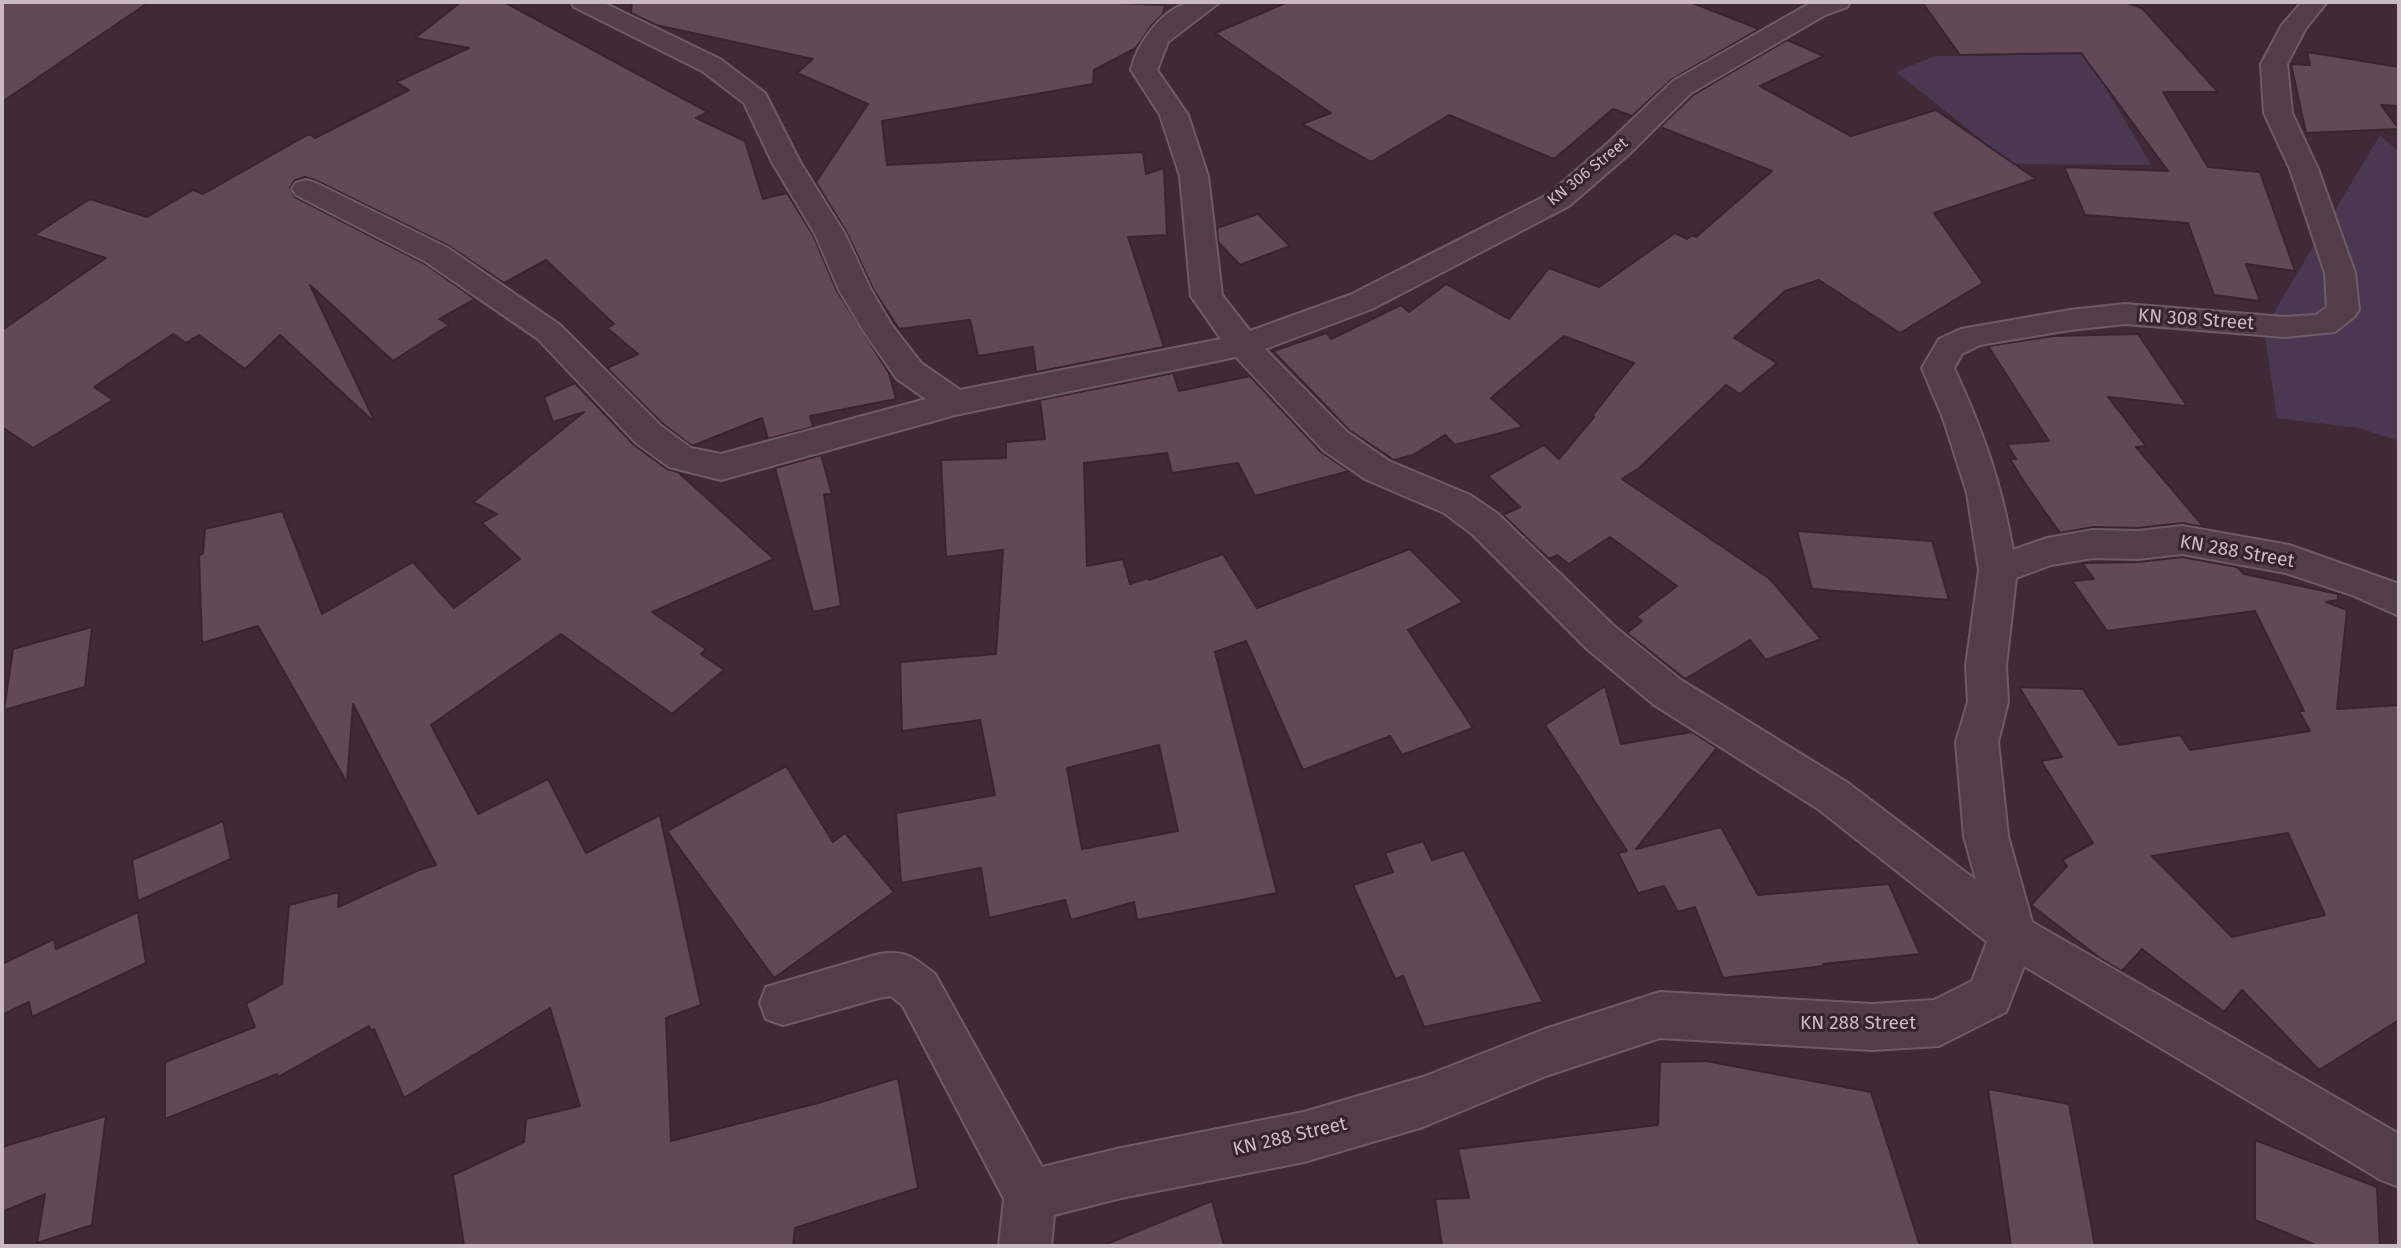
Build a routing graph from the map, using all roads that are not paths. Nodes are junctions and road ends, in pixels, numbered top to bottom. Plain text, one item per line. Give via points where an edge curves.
1 (583, 2) edge
2 (1208, 2) edge
3 (1838, 2) edge
4 (2315, 2) edge
5 (306, 189) dead end
6 (1243, 345) junction
7 (955, 404) junction
8 (1998, 570) junction
9 (2399, 601) edge
10 (2013, 935) junction
11 (783, 1003) dead end
12 (2399, 1162) edge
13 (1030, 1196) junction
14 (1025, 1246) edge

1 - 7 street via 710,65 755,99 879,330 909,371
2 - 6 street via 1165,28 1146,52 1144,70 1174,115 1194,176 1207,296
3 - 6 street, KN 306 Street via 1816,10 1682,87 1559,200 1362,302
4 - 8 street, KN 308 Street via 2295,25 2274,64 2278,113 2304,169 2340,273 2343,310 2324,325 2285,327 2125,314 1972,336 1950,347 1938,368 1985,493
5 - 7 street, KN 306 Street via 438,255 549,332 648,434 681,458 721,467
6 - 7 street, KN 306 Street
6 - 10 street via 1335,441 1377,470 1457,504 1485,524 1600,637 1667,692 1833,796
8 - 9 street, KN 288 Street via 2047,552 2093,544 2182,540 2289,559
8 - 10 street via 1986,666 1988,702 1977,742 1986,836
10 - 12 street
10 - 13 street, KN 288 Street via 1989,996 1939,1023 1872,1027 1660,1015 1545,1053 1423,1102 1304,1137
11 - 13 street via 898,973 919,990
13 - 14 street

